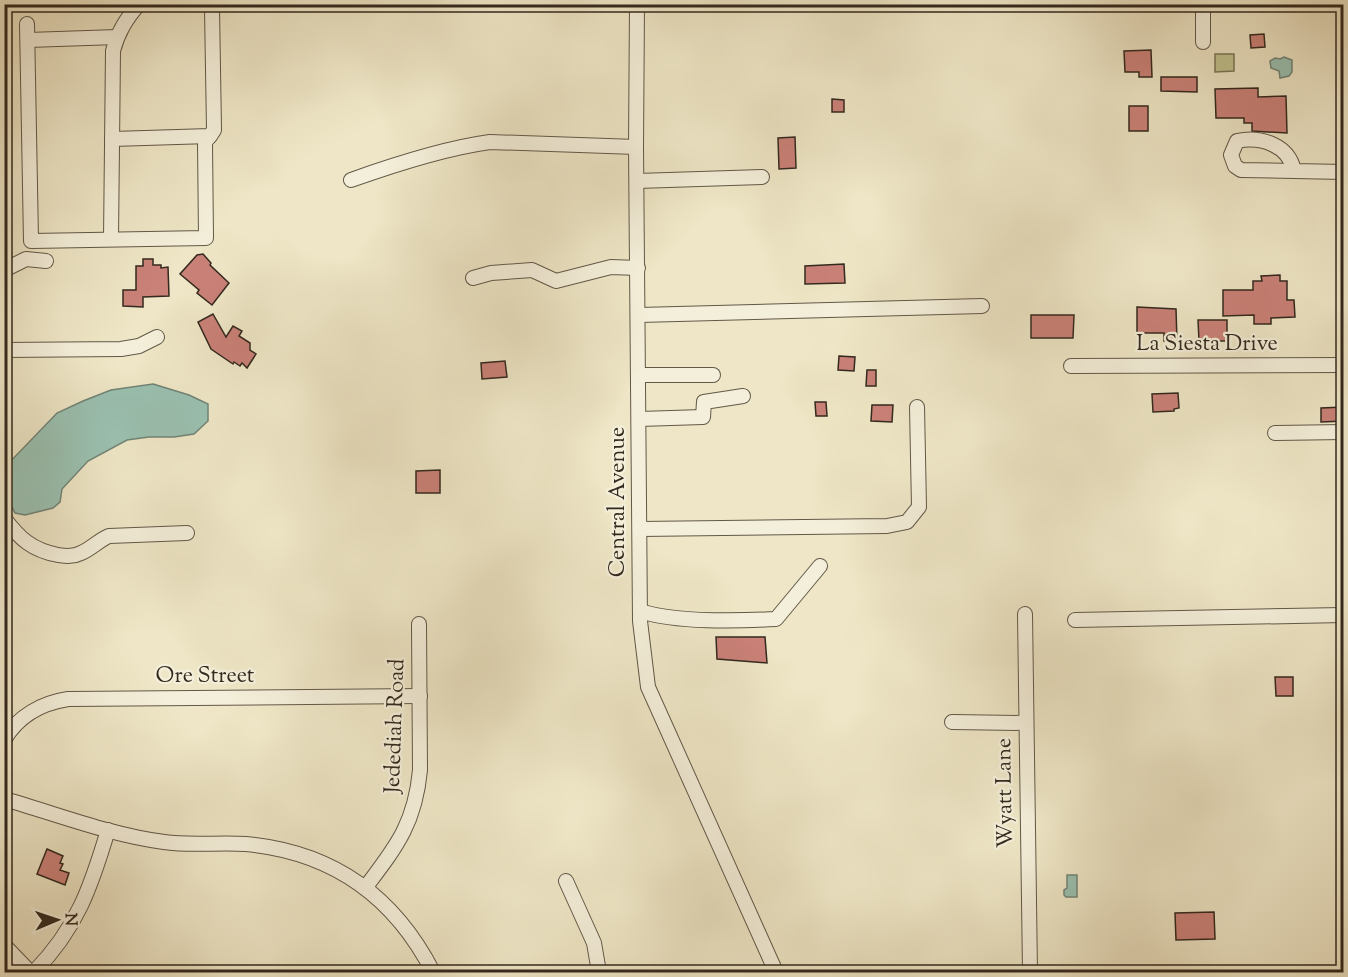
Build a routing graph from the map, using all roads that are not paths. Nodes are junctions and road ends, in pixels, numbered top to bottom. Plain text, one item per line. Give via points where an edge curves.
1 (139, 4) edge
2 (209, 4) edge
3 (637, 4) edge
4 (1203, 4) edge
5 (27, 24) dead end
6 (117, 37) junction
7 (28, 40) junction
8 (1203, 42) dead end
9 (210, 136) junction
10 (112, 139) junction
11 (636, 147) junction
12 (1294, 171) dead end
13 (1344, 172) edge
14 (762, 177) dead end
15 (351, 180) dead end
16 (636, 181) junction
17 (111, 239) junction
18 (45, 261) dead end
19 (638, 268) junction
20 (4, 270) edge
21 (473, 278) dead end
22 (982, 306) dead end
23 (639, 315) junction
24 (157, 337) dead end
25 (4, 350) edge
26 (1344, 365) edge
27 (1071, 366) dead end
28 (639, 375) junction
29 (713, 375) dead end
30 (743, 396) dead end
31 (917, 407) dead end
32 (639, 419) junction
33 (1344, 432) edge
34 (1275, 433) dead end
35 (4, 518) edge
36 (640, 529) junction
37 (187, 533) dead end
38 (820, 566) dead end
39 (640, 611) junction
40 (1024, 614) dead end
41 (1344, 615) edge
42 (1075, 620) dead end
43 (419, 624) dead end
44 (420, 696) junction
45 (952, 722) dead end
46 (1026, 723) junction
47 (4, 740) edge
48 (4, 799) edge
49 (108, 830) junction
50 (566, 881) dead end
51 (365, 888) junction
52 (4, 945) edge
53 (428, 971) edge
54 (32, 972) edge
55 (599, 972) edge
56 (776, 972) edge
57 (1030, 972) edge

1 - 6 street
2 - 9 street via 214,130
3 - 11 street, Central Avenue
4 - 8 street
5 - 7 street
6 - 7 street
6 - 10 street via 113,51
7 - 17 street via 31,241
9 - 10 street
9 - 17 street via 205,142 206,238
10 - 17 street
11 - 15 street via 472,144
11 - 16 street, Central Avenue
12 - 13 street
14 - 16 street
16 - 19 street, Central Avenue
18 - 20 street via 26,259
19 - 21 street via 611,267 556,281 532,270
19 - 23 street, Central Avenue
22 - 23 street
23 - 28 street, Central Avenue
24 - 25 street via 121,349
26 - 27 street, La Siesta Drive
28 - 29 street
28 - 32 street, Central Avenue
30 - 32 street via 704,402 703,417
31 - 36 street via 919,507 907,522 887,526
32 - 36 street, Central Avenue
33 - 34 street
35 - 37 street via 32,547 64,556 80,554 110,536
36 - 39 street, Central Avenue
38 - 39 street via 776,619 661,618
39 - 56 street, Central Avenue via 648,687
40 - 46 street, Wyatt Lane
41 - 42 street
43 - 44 street, Jedediah Road
44 - 47 street, Ore Street via 68,699 34,710
44 - 51 street, Jedediah Road via 420,770 414,810 397,846
45 - 46 street
46 - 57 street, Wyatt Lane
48 - 49 street
49 - 51 street via 165,843 277,848 320,861
49 - 54 street via 84,904 58,945
50 - 55 street via 594,943
51 - 53 street via 399,919
52 - 54 street

